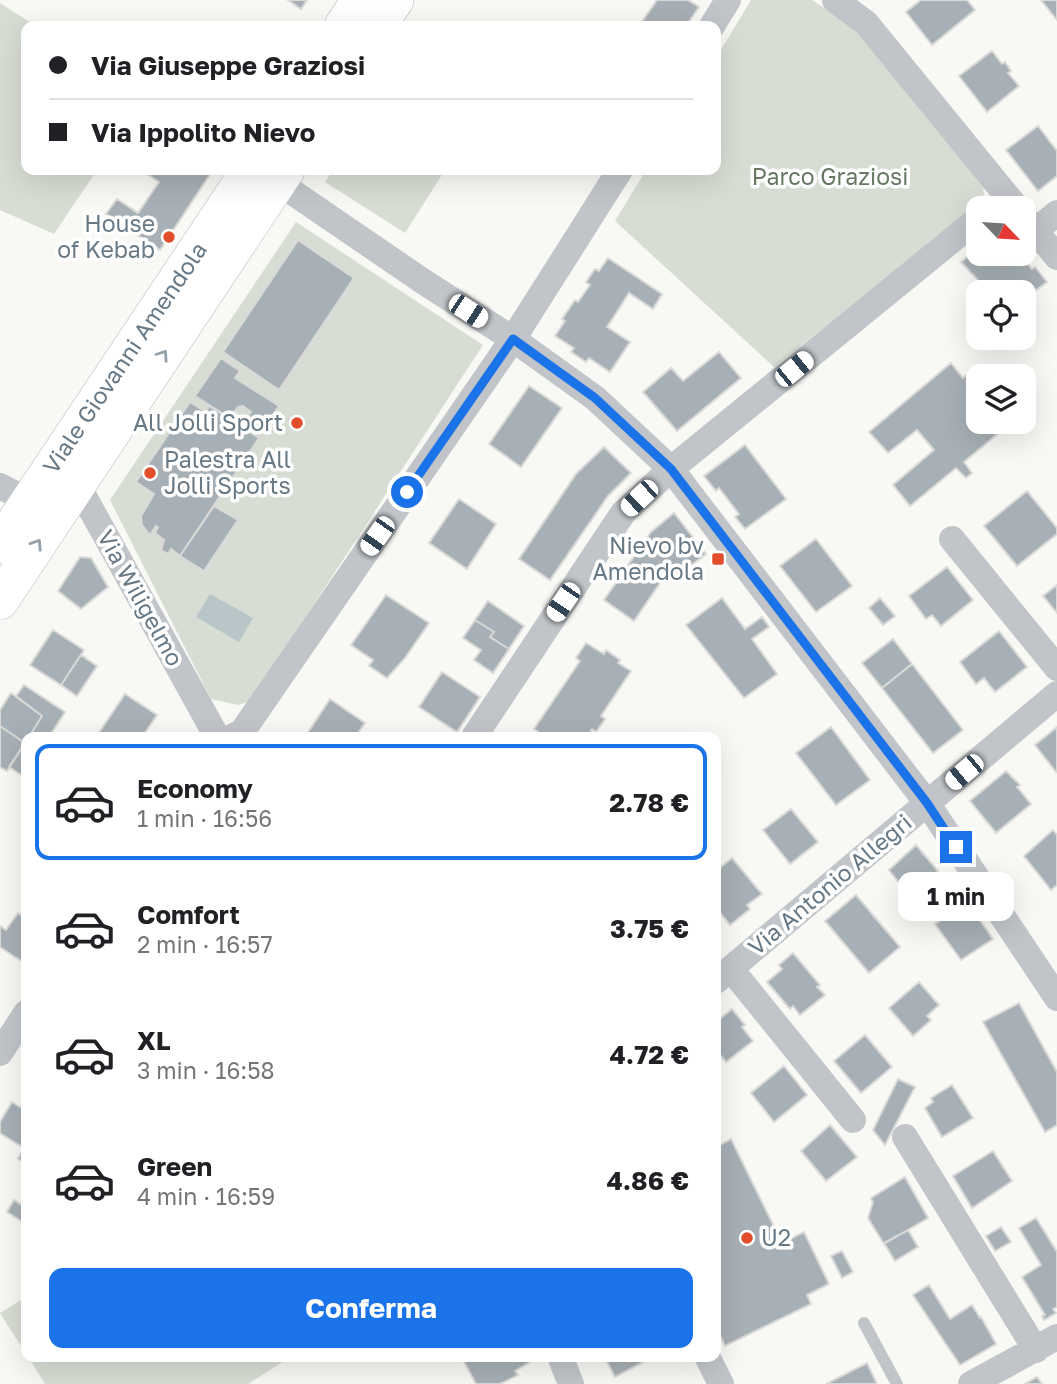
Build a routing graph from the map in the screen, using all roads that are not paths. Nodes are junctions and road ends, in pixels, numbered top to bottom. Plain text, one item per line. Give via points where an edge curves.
1 (360, 0) edge
2 (395, 0) edge
3 (728, 0) edge
4 (835, 0) edge
5 (346, 21) edge
6 (381, 21) edge
7 (715, 21) edge
8 (268, 175) edge
9 (272, 175) edge
10 (618, 175) edge
11 (999, 196) edge
12 (1057, 213) edge
13 (1036, 222) edge
14 (966, 229) edge
15 (1036, 231) edge
16 (1057, 257) edge
17 (513, 339) junction
18 (671, 469) junction
19 (46, 489) edge
20 (952, 538) dead end
21 (0, 545) edge
22 (0, 601) edge
23 (1057, 668) edge
24 (1057, 694) edge
25 (214, 732) edge
26 (242, 732) edge
27 (477, 732) edge
28 (927, 803) junction
29 (723, 975) edge
30 (1057, 998) edge
31 (21, 1021) edge
32 (0, 1053) edge
33 (853, 1120) dead end
34 (905, 1138) dead end
35 (864, 1323) dead end
36 (1046, 1344) edge
37 (562, 1362) edge
38 (710, 1362) edge
39 (570, 1384) edge
40 (721, 1384) edge
41 (897, 1384) edge
42 (971, 1384) edge

1 - 5 main road
2 - 6 main road
3 - 7 street
4 - 11 street via 866,23
8 - 19 main road, Viale Giovanni Amendola
9 - 17 street
10 - 17 street
12 - 13 street
14 - 18 street
15 - 16 street
17 - 18 street via 595,398
17 - 26 street
18 - 27 street via 623,513
18 - 28 street
19 - 21 main road, Viale Giovanni Amendola
22 -> 19 main road, Viale Giovanni Amendola
19 - 25 street, Via Wiligelmo
20 - 23 street
24 - 28 street, Via Antonio Allegri
28 - 29 street, Via Antonio Allegri
28 - 30 street
29 - 33 street, Via Antonio Allegri
31 - 32 street
34 - 36 street
35 - 41 lane
36 - 42 street
37 - 39 street
38 - 40 street

